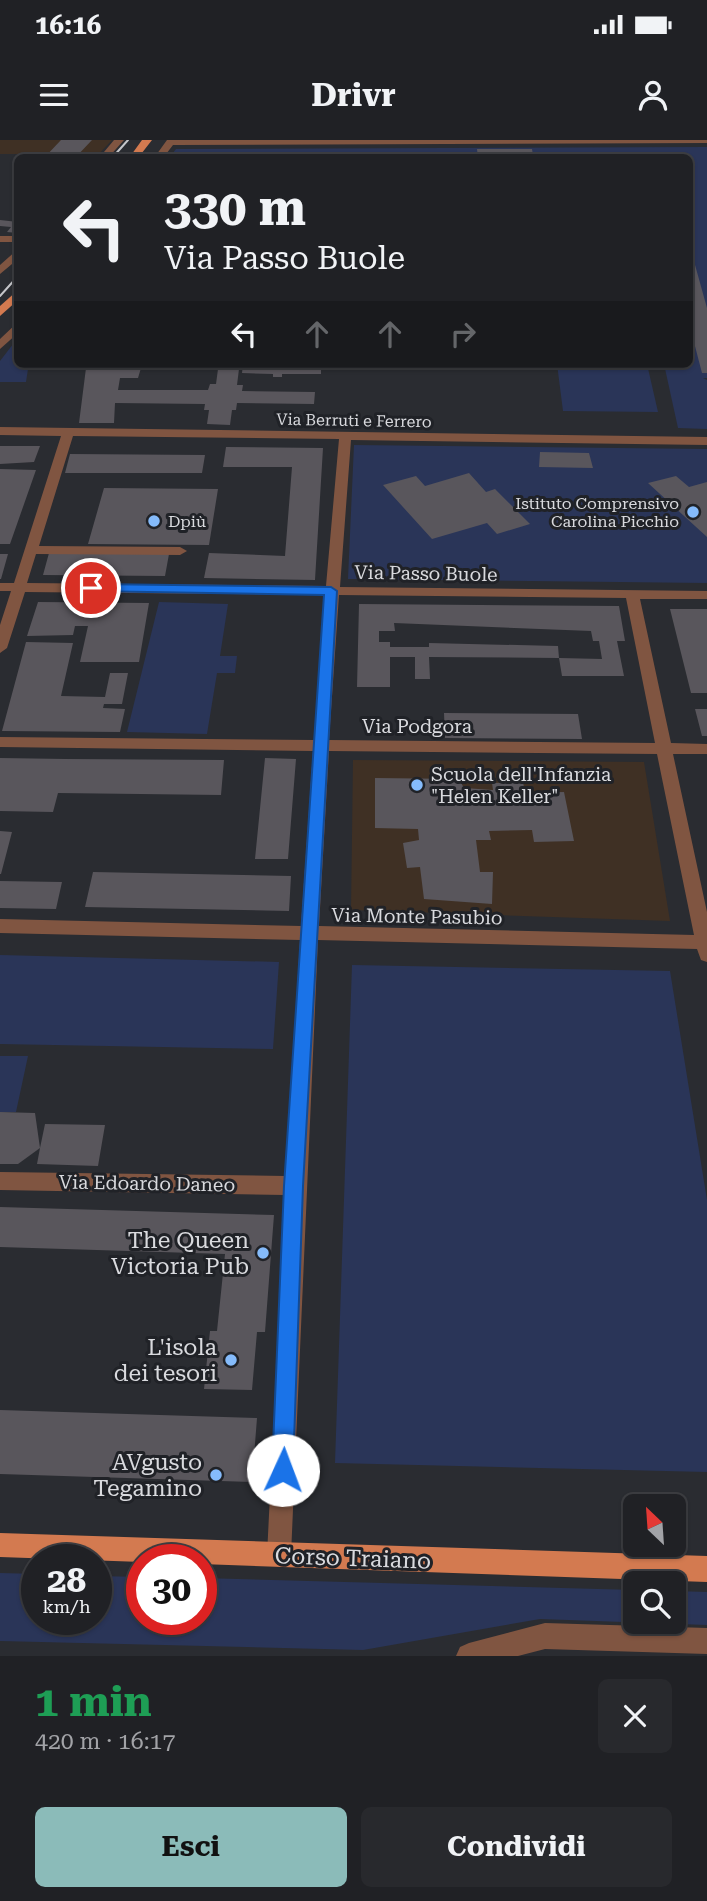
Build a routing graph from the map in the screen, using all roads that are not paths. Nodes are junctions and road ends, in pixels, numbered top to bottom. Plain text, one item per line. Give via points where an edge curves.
1 (119, 140) edge
2 (147, 140) edge
3 (546, 140) edge
4 (705, 140) edge
5 (171, 141) edge
6 (355, 141) edge
7 (107, 154) edge
8 (136, 154) edge
9 (14, 256) edge
10 (0, 271) edge
11 (14, 297) edge
12 (0, 313) edge
13 (14, 330) edge
14 (0, 346) edge
15 (0, 430) edge
16 (68, 432) junction
17 (345, 436) junction
18 (707, 441) edge
19 (31, 550) junction
20 (180, 551) dead end
21 (0, 587) edge
22 (19, 587) junction
23 (331, 591) junction
24 (632, 594) junction
25 (707, 595) edge
26 (0, 648) edge
27 (0, 742) edge
28 (320, 746) junction
29 (664, 748) junction
30 (707, 749) edge
31 (0, 926) edge
32 (310, 934) junction
33 (706, 947) edge
34 (0, 1181) edge
35 (293, 1186) junction
36 (0, 1545) edge
37 (279, 1555) junction
38 (707, 1569) edge
39 (707, 1641) edge
40 (469, 1656) edge

1 - 7 street
2 - 8 main road
3 - 4 street
3 - 6 street
5 - 6 street
9 - 10 street
11 - 12 main road
13 - 14 street
15 - 16 street, Via Berruti e Ferrero
16 - 17 street, Via Berruti e Ferrero
16 - 19 street
17 - 18 street, Via Berruti e Ferrero
17 - 23 street
19 - 20 street
19 - 22 street
21 - 22 street, Via Passo Buole
22 - 23 street, Via Passo Buole
22 - 26 street
23 - 24 street, Via Passo Buole
23 - 28 street
24 - 25 street, Via Passo Buole
24 - 29 street
27 - 28 street, Via Podgora
28 - 29 street, Via Podgora
28 - 32 street
29 - 30 street, Via Podgora
29 - 33 street
31 - 32 street, Via Monte Pasubio
32 - 33 street, Via Monte Pasubio
32 - 35 street
34 - 35 street, Via Edoardo Daneo
35 - 37 street
36 - 37 main road, Corso Traiano
37 - 38 main road, Corso Traiano
39 - 40 street via 545,1636

